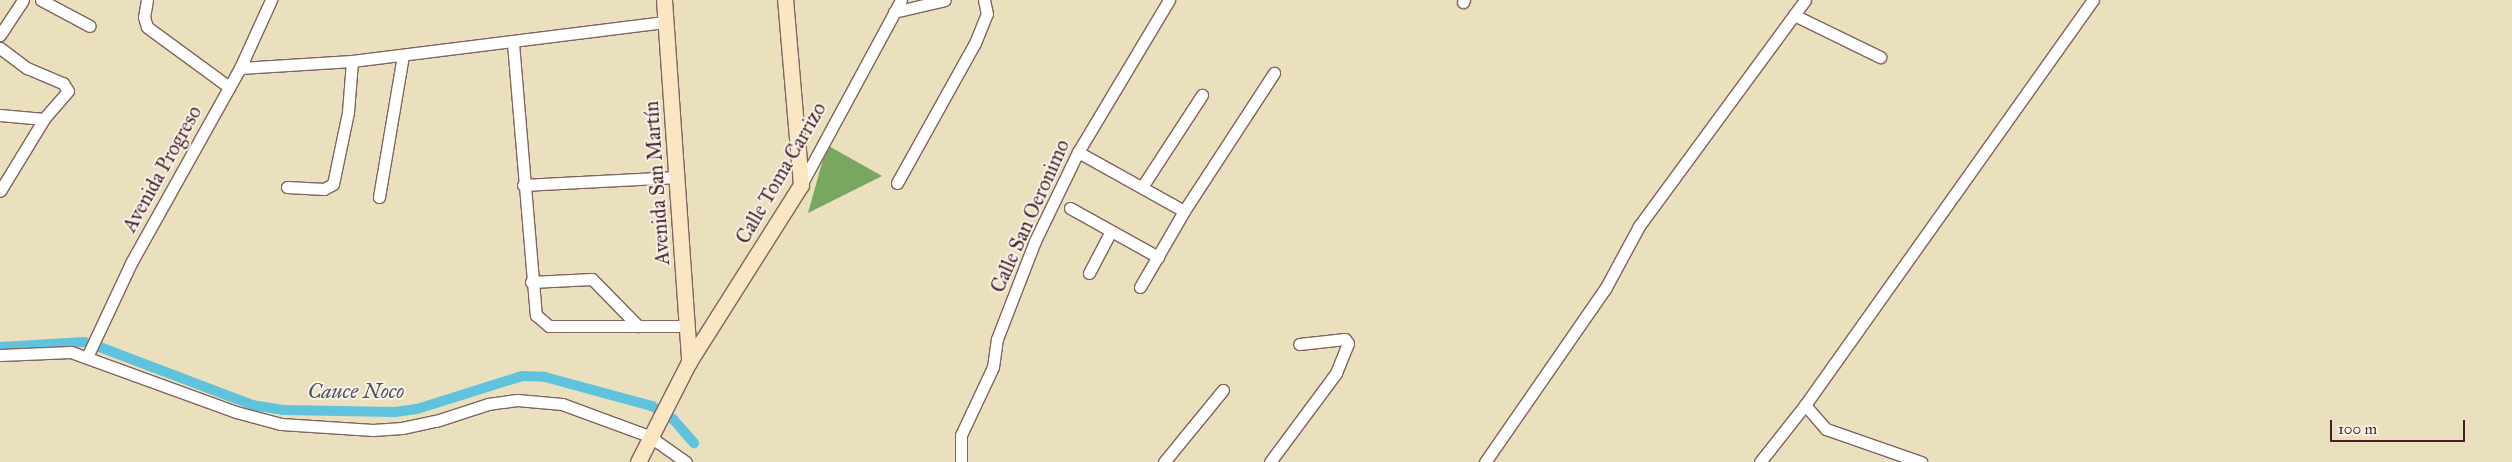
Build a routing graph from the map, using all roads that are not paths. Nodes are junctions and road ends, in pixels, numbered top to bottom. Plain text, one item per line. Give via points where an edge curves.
1 (23, 0) edge
2 (41, 0) edge
3 (147, 0) edge
4 (271, 0) edge
5 (666, 0) edge
6 (785, 0) edge
7 (901, 0) edge
8 (945, 0) edge
9 (984, 0) edge
10 (1170, 0) edge
11 (1804, 0) edge
12 (2093, 0) edge
13 (894, 12) junction
14 (1794, 15) junction
15 (665, 22) junction
16 (90, 26) dead end
17 (0, 35) edge
18 (513, 43) junction
19 (0, 48) edge
20 (403, 55) junction
21 (1880, 57) dead end
22 (352, 61) junction
23 (240, 68) junction
24 (1274, 73) dead end
25 (229, 87) junction
26 (1202, 95) dead end
27 (0, 115) edge
28 (44, 118) junction
29 (1078, 152) junction
30 (677, 177) junction
31 (898, 183) dead end
32 (523, 185) junction
33 (801, 185) junction
34 (287, 187) dead end
35 (1142, 188) junction
36 (0, 191) edge
37 (379, 197) dead end
38 (1070, 208) dead end
39 (1184, 211) junction
40 (1111, 231) junction
41 (1158, 257) junction
42 (1089, 273) dead end
43 (531, 282) junction
44 (1140, 287) dead end
45 (638, 326) junction
46 (687, 326) junction
47 (1299, 344) dead end
48 (0, 355) edge
49 (87, 357) junction
50 (689, 362) junction
51 (1223, 390) dead end
52 (1805, 406) junction
53 (656, 424) junction
54 (638, 462) edge
55 (686, 462) edge
56 (961, 462) edge
57 (1164, 462) edge
58 (1270, 462) edge
59 (1486, 462) edge
60 (1760, 462) edge
61 (1921, 462) edge

1 - 17 street
2 - 16 street
3 - 25 street via 144,17 147,27
4 - 23 street, Avenida Progreso
5 - 15 main road, Avenida San Martín
6 - 33 main road
7 - 13 street, Calle Toma Carrizo
8 - 13 street
9 - 31 street via 987,14 975,43
10 - 29 street, Calle San Oeronimo
11 - 14 street
12 - 52 street
13 - 33 street, Calle Toma Carrizo
14 - 21 street
14 - 59 street via 1640,226 1604,289
15 - 18 street
15 - 30 main road, Avenida San Martín
18 - 20 street
18 - 32 street
19 - 28 street via 27,68 64,83 68,91 66,96
20 - 22 street
20 - 37 street
22 - 23 street
22 - 34 street via 348,112 333,184 324,189
23 - 25 street, Avenida Progreso
24 - 39 street
25 - 49 street, Avenida Progreso via 131,263
26 - 35 street
27 - 28 street
28 - 36 street
29 - 35 street
29 - 56 street, Calle San Oeronimo via 1035,241 1004,321 993,367 961,435
30 - 32 street
30 - 46 main road, Avenida San Martín
32 - 43 street
33 - 50 main road, Calle Toma Carrizo
35 - 39 street
38 - 40 street
39 - 41 street
40 - 41 street
40 - 42 street
41 - 44 street
43 - 45 street via 592,279
43 - 45 street via 536,314 549,326
45 - 46 street
46 - 50 main road, Avenida San Martín
47 - 58 street via 1345,339 1348,346 1336,373
48 - 49 street via 71,352
49 - 53 street via 236,412 281,424 373,430 402,428 488,404 517,400 562,404
50 - 53 main road, Calle Toma Carrizo
51 - 57 street
52 - 60 street
52 - 61 street via 1826,429
53 - 54 main road, Calle Toma Carrizo
53 - 55 street

